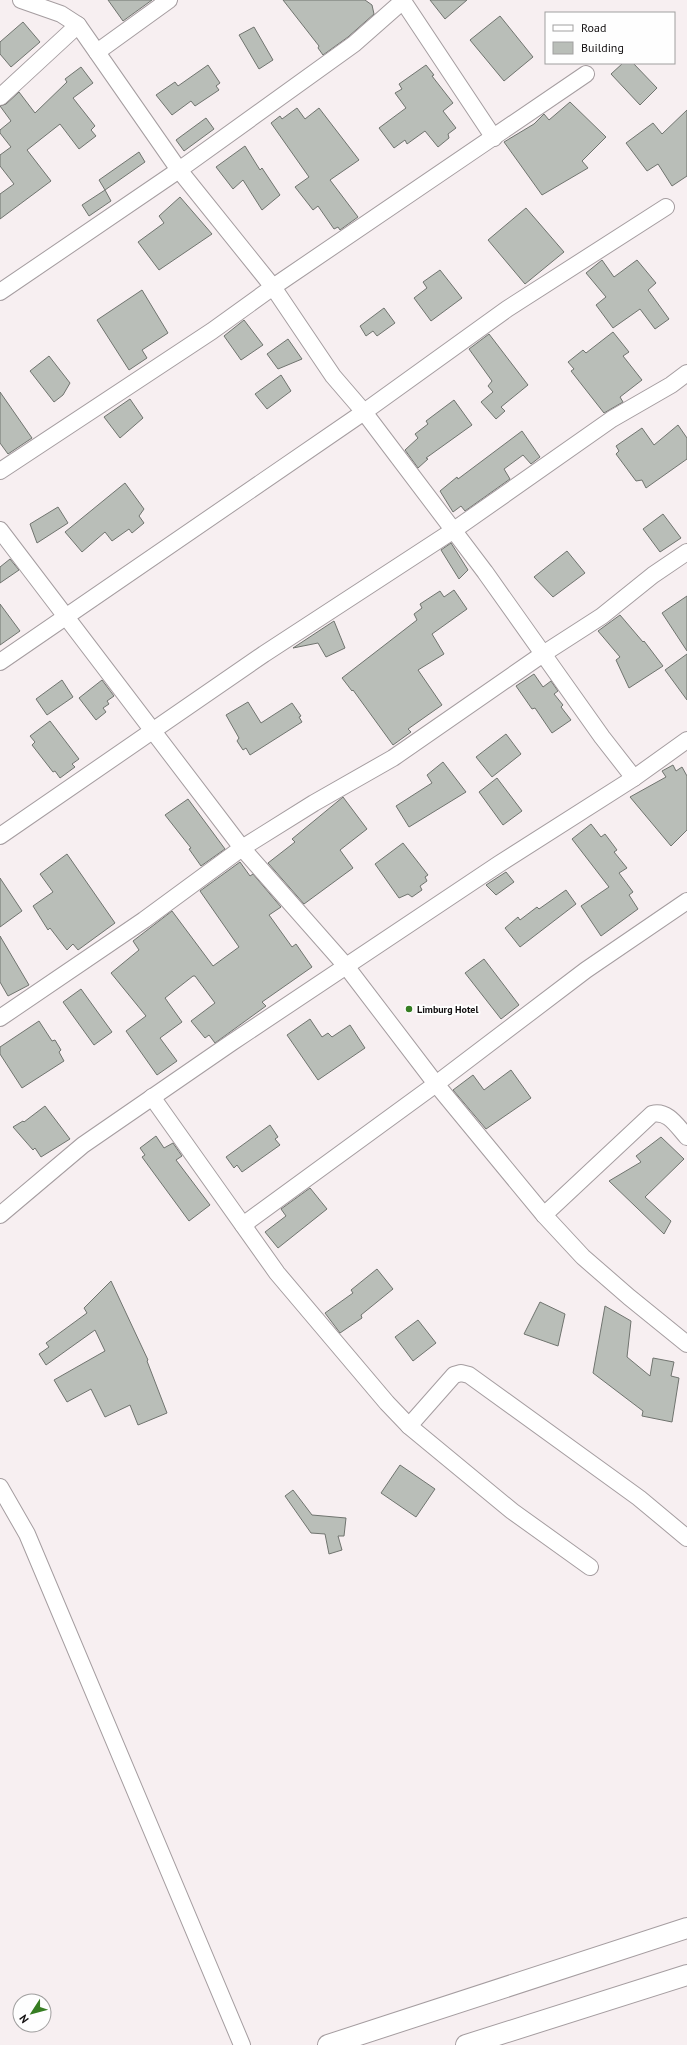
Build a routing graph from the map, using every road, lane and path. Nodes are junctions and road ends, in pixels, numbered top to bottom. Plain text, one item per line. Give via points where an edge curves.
1 (21, 0) edge
2 (169, 0) edge
3 (403, 0) edge
4 (78, 25) junction
5 (97, 52) junction
6 (586, 74) dead end
7 (0, 97) edge
8 (494, 138) junction
9 (179, 170) junction
10 (666, 207) dead end
11 (272, 287) junction
12 (0, 292) edge
13 (687, 373) edge
14 (364, 412) junction
15 (0, 471) edge
16 (0, 530) edge
17 (454, 530) junction
18 (687, 552) edge
19 (65, 618) junction
20 (543, 654) junction
21 (0, 662) edge
22 (152, 731) junction
23 (687, 740) edge
24 (634, 778) junction
25 (0, 836) edge
26 (242, 848) junction
27 (687, 901) edge
28 (346, 966) junction
29 (0, 1018) edge
30 (436, 1084) junction
31 (152, 1097) junction
32 (687, 1138) edge
33 (0, 1214) edge
34 (544, 1215) junction
35 (243, 1225) junction
36 (687, 1344) edge
37 (409, 1426) junction
38 (0, 1487) edge
39 (687, 1538) edge
40 (590, 1567) dead end
41 (687, 1928) edge
42 (687, 1974) edge
43 (242, 2045) edge
44 (328, 2045) edge
45 (466, 2045) edge

1 - 4 street via 61,14
2 - 5 street
3 - 8 street
3 - 9 street via 354,44
4 - 5 street
4 - 7 street
5 - 9 street
6 - 8 street
8 - 11 street
9 - 11 street
9 - 12 street
10 - 14 street via 507,309
11 - 14 street via 333,376
11 - 15 street via 212,331
13 - 17 street via 612,419
14 - 17 street
14 - 19 street
16 - 19 street
17 - 20 street
17 - 22 street via 264,654
18 - 20 street via 653,575 602,616
19 - 21 street
19 - 22 street
20 - 24 street
20 - 26 street via 393,758
22 - 25 street
22 - 26 street
23 - 24 street
24 - 28 street
26 - 28 street
26 - 29 street via 144,920
27 - 30 street via 586,970
28 - 30 street
28 - 31 street
30 - 34 street
30 - 35 street
31 - 33 street via 83,1145
31 - 35 street
32 - 34 street via 667,1115 660,1112 652,1114
34 - 36 street via 583,1257
35 - 37 street via 277,1273
37 - 39 street via 454,1375 461,1373 469,1376 638,1498
37 - 40 street via 512,1511
38 - 43 street via 27,1534
41 - 44 main road
42 - 45 main road

